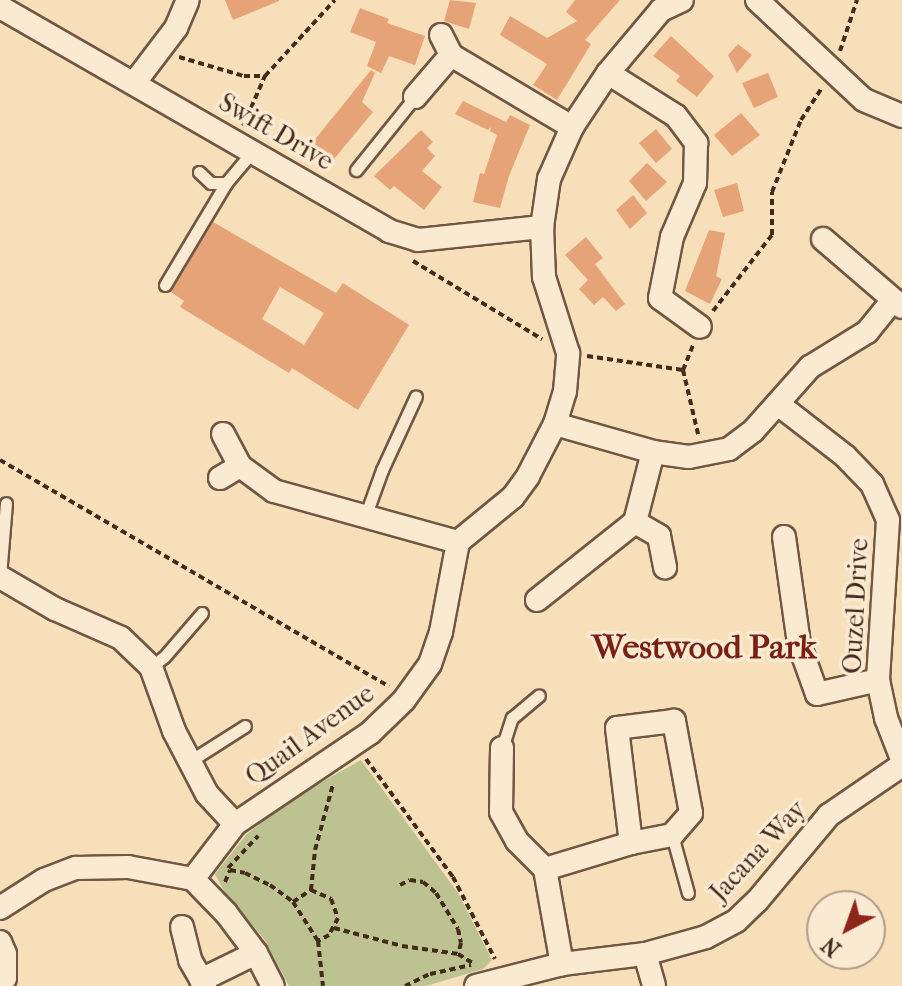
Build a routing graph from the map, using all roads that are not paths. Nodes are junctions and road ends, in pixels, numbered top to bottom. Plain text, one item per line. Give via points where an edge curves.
1 (188, 0) edge
2 (682, 0) edge
3 (757, 0) edge
4 (658, 5) edge
5 (0, 7) edge
6 (608, 73) junction
7 (135, 82) junction
8 (415, 97) joint
9 (902, 116) edge
10 (572, 127) junction
11 (244, 146) junction
12 (356, 170) dead end
13 (199, 172) dead end
14 (226, 183) junction
15 (542, 227) junction
16 (823, 239) dead end
17 (165, 285) dead end
18 (898, 303) edge
19 (700, 327) road end
20 (416, 396) dead end
21 (778, 404) junction
22 (555, 424) junction
23 (223, 434) dead end
24 (653, 452) junction
25 (240, 466) junction
26 (220, 478) dead end
27 (6, 503) dead end
28 (365, 517) junction
29 (895, 521) edge
30 (635, 522) junction
31 (784, 537) dead end
32 (458, 542) junction
33 (665, 567) dead end
34 (0, 576) edge
35 (537, 600) dead end
36 (202, 613) dead end
37 (151, 667) junction
38 (878, 680) junction
39 (539, 695) dead end
40 (245, 726) dead end
41 (502, 748) joint
42 (190, 761) junction
43 (902, 762) edge
44 (235, 824) junction
45 (672, 835) junction
46 (631, 843) junction
47 (545, 869) junction
48 (193, 879) junction
49 (688, 893) dead end
50 (0, 908) edge
51 (182, 927) dead end
52 (0, 942) edge
53 (256, 953) junction
54 (645, 954) junction
55 (562, 964) junction
56 (478, 972) edge
57 (203, 983) edge
58 (0, 986) edge
59 (273, 986) edge
60 (654, 986) edge

1 - 7 street via 176,28
2 - 4 street
3 - 9 street via 864,100
4 - 6 street
5 - 7 street, Swift Drive
6 - 10 street
6 - 19 street via 676,116 696,143 695,183 672,237 660,298
7 - 11 street, Swift Drive
8 - 10 street via 446,45
8 - 12 lane
10 - 15 street via 549,179
11 - 14 lane
11 - 15 street, Swift Drive via 389,231 418,240
13 - 14 lane via 211,183
14 - 17 lane
15 - 22 street via 544,277 568,353
16 - 18 street
18 - 21 street via 867,332 810,367
20 - 28 lane
21 - 24 street via 729,449 689,457
21 - 29 street, Ouzel Drive via 845,456 872,484
22 - 24 street
22 - 32 street via 513,497
23 - 25 street
24 - 30 street
25 - 26 street
25 - 28 street via 274,491
27 - 34 lane
28 - 32 street
29 - 38 street, Ouzel Drive
30 - 33 street via 659,536
30 - 35 street
31 - 38 street via 799,644 817,694
32 - 44 street, Quail Avenue via 441,632 430,664 406,697 370,733
34 - 37 street via 55,609 121,638
36 - 37 lane
37 - 42 street
38 - 43 street, Ouzel Drive
39 - 41 lane via 512,718
40 - 42 lane
41 - 47 street via 501,812 517,841
42 - 44 street via 207,794
43 - 54 street, Jacana Way via 829,815 789,867 736,921 706,937
44 - 48 street, Quail Avenue
45 - 46 street
45 - 46 street via 691,813 674,721 617,728
45 - 49 lane
46 - 47 street
47 - 55 street
48 - 50 street via 128,867 76,868 44,880
48 - 53 street
51 - 57 street via 190,960
52 - 58 street via 5,978
53 - 57 street
53 - 59 street
54 - 55 street, Jacana Way
54 - 60 street
55 - 56 street, Jacana Way

